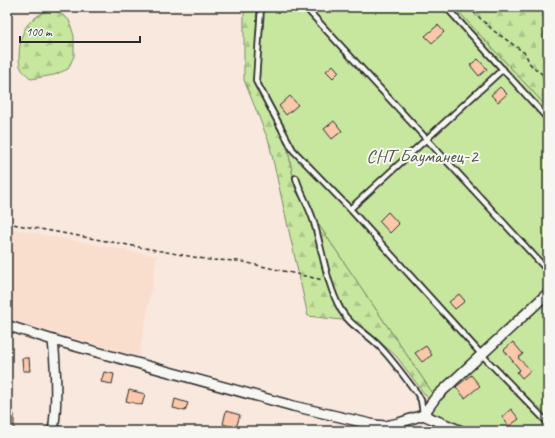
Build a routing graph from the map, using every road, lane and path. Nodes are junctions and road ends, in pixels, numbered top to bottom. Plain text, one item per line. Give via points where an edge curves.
1 (261, 7) edge
2 (305, 7) edge
3 (446, 7) edge
4 (468, 7) edge
5 (503, 69) junction
6 (548, 79) edge
7 (548, 119) edge
8 (426, 138) junction
9 (296, 178) dead end
10 (350, 209) junction
11 (7, 223) edge
12 (548, 271) edge
13 (330, 282) junction
14 (548, 293) edge
15 (7, 324) edge
16 (53, 340) junction
17 (482, 355) junction
18 (423, 415) junction
19 (548, 423) edge
20 (53, 431) edge
21 (461, 431) edge

1 - 10 lane via 256,81 258,86 293,150
2 - 8 lane
3 - 5 lane
4 - 6 path via 494,31 525,53 530,64
5 - 7 lane
5 - 8 lane
8 - 10 lane
8 - 12 lane
9 - 13 lane via 316,226
10 - 17 lane
11 - 13 path via 210,260 239,260
13 - 18 lane via 342,311 356,328 378,345 417,393 421,400
14 - 17 street
15 - 16 street
16 - 18 street via 293,406 375,425 385,426
16 - 20 street via 56,392
17 - 18 street via 436,397
17 - 19 lane
18 - 21 street

